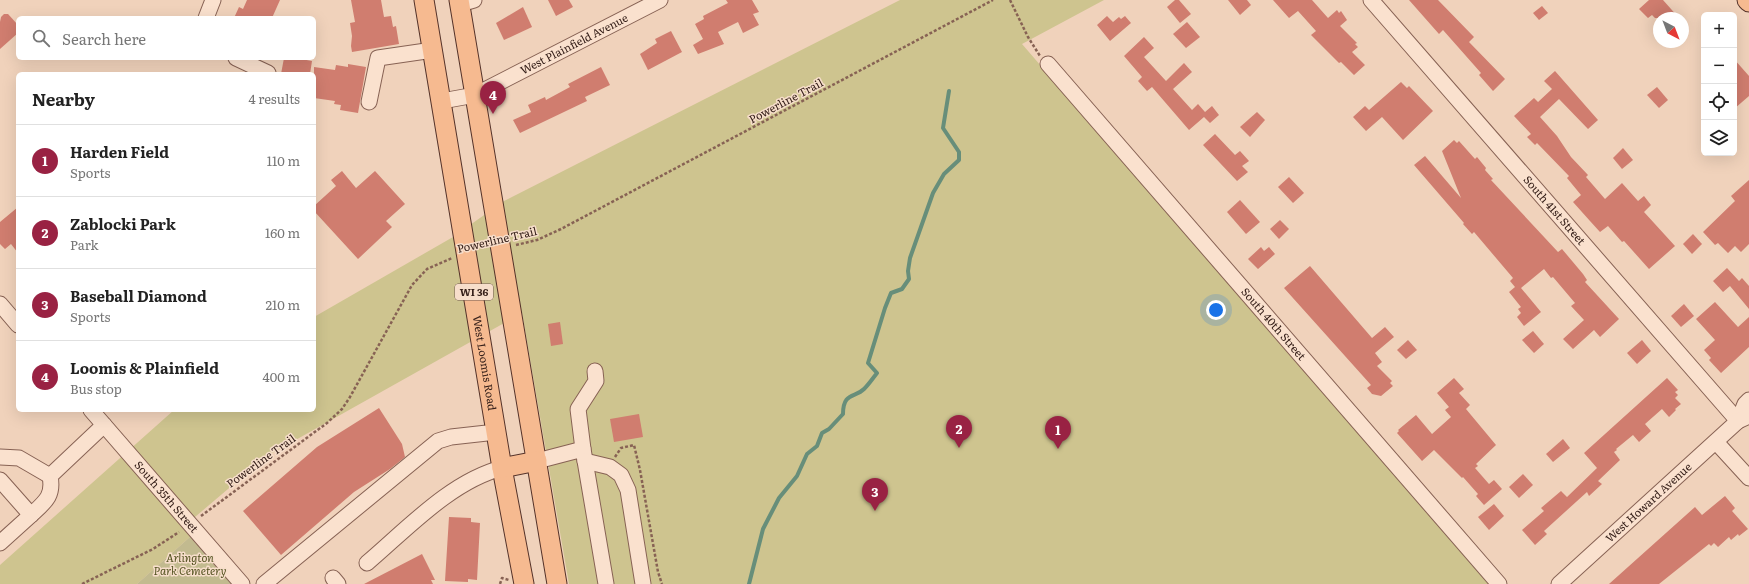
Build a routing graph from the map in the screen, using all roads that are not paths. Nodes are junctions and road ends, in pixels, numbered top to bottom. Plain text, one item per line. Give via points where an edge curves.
1 (213, 0) edge
2 (424, 0) edge
3 (660, 0) edge
4 (1371, 0) edge
5 (1747, 0) edge
6 (464, 1) edge
7 (1749, 2) edge
8 (207, 16) edge
9 (433, 50) junction
10 (240, 60) edge
11 (1048, 64) road end
12 (266, 72) edge
13 (475, 94) junction
14 (442, 100) junction
15 (369, 102) dead end
16 (0, 304) edge
17 (16, 323) edge
18 (595, 371) dead end
19 (1749, 400) edge
20 (93, 412) edge
21 (1744, 418) edge
22 (104, 425) junction
23 (496, 432) junction
24 (1716, 442) junction
25 (584, 455) junction
26 (0, 457) edge
27 (537, 461) junction
28 (502, 468) junction
29 (50, 476) junction
30 (1749, 478) edge
31 (0, 480) edge
32 (31, 515) junction
33 (0, 543) edge
34 (367, 563) dead end
35 (516, 582) edge
36 (242, 584) edge
37 (264, 584) edge
38 (557, 584) edge
39 (606, 584) edge
40 (642, 584) edge
41 (1499, 584) edge
42 (1559, 584) edge

1 - 8 street
2 - 9 main road, West Loomis Road / WI 36
3 - 13 street, West Plainfield Avenue
4 - 21 street, South 41st Street
5 - 7 main road
6 - 13 main road, WI 36
9 - 14 main road, West Loomis Road / WI 36
9 - 15 street via 378,58
10 - 12 street
11 - 41 street, South 40th Street
13 - 14 street, West Plainfield Avenue
13 - 27 main road, WI 36
14 - 23 main road, West Loomis Road / WI 36
16 - 17 street
18 - 25 street via 596,381 578,409
19 - 21 street, West Howard Avenue via 1745,404
20 - 22 street, South 35th Street
21 - 24 street, West Howard Avenue
22 - 29 street
22 - 36 street, South 35th Street
23 - 28 main road, West Loomis Road / WI 36
23 - 37 street via 438,441
24 - 30 street
24 - 42 street, West Howard Avenue
25 - 27 street
25 - 39 street
25 - 40 street via 621,475 628,490
26 - 29 street via 19,458
27 - 28 main road
27 - 38 main road, WI 36
28 - 34 street via 486,472 455,491 428,510
28 - 35 main road, West Loomis Road / WI 36
29 - 32 street via 50,494
31 - 32 street
32 - 33 street

